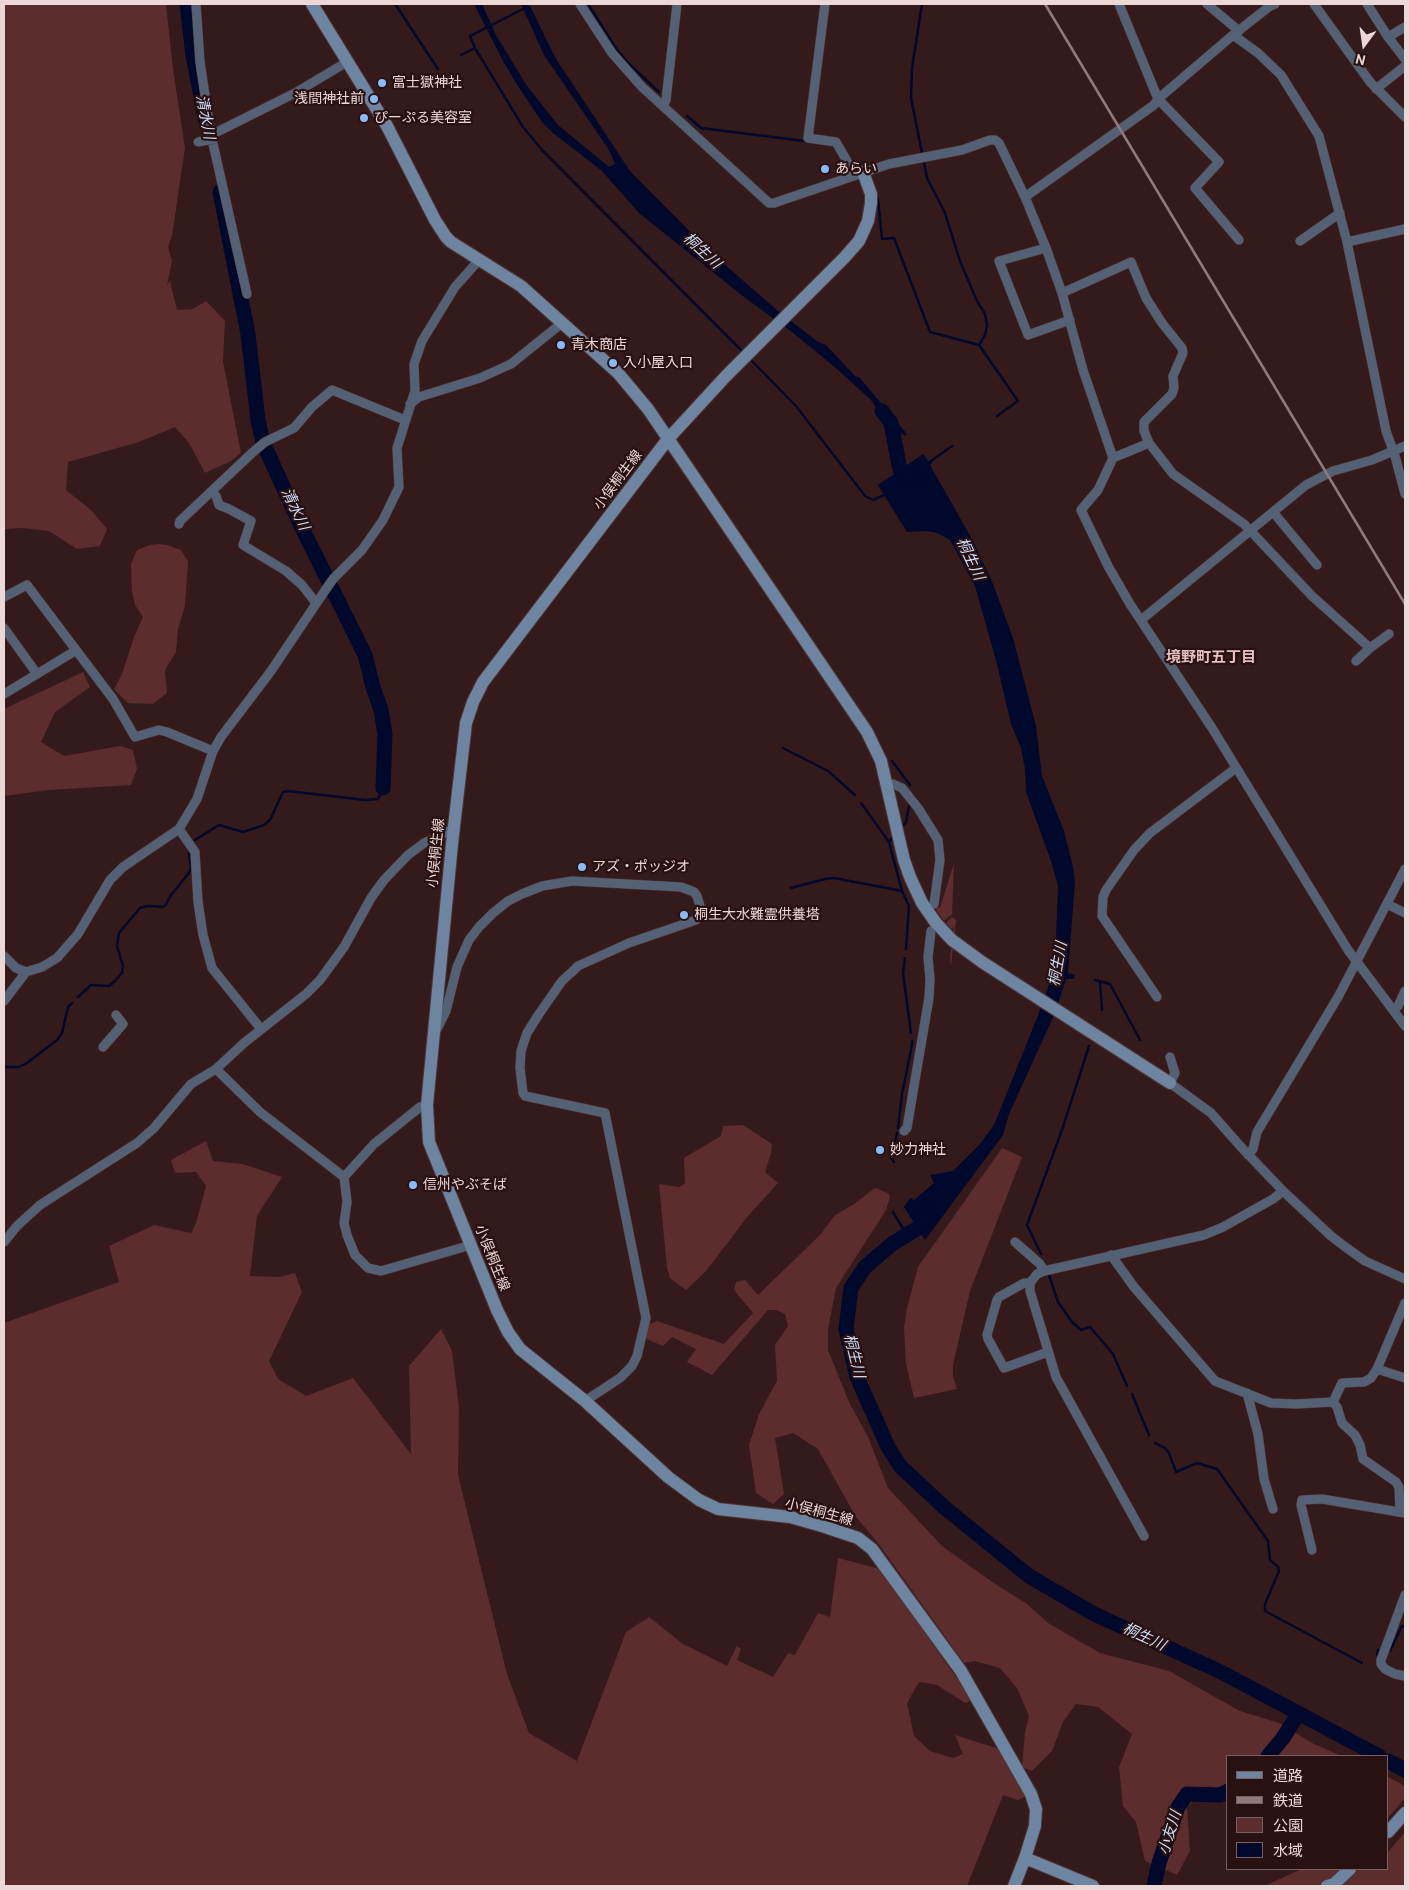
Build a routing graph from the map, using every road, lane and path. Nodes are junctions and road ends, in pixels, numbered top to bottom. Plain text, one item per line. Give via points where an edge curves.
1 (196, 4) edge
2 (312, 4) edge
3 (580, 4) edge
4 (677, 4) edge
5 (825, 4) edge
6 (1119, 4) edge
7 (1207, 4) edge
8 (1276, 4) edge
9 (1314, 4) edge
10 (1367, 4) edge
11 (1405, 27) edge
12 (1236, 33) junction
13 (1388, 37) junction
14 (1405, 59) edge
15 (347, 62) junction
16 (1405, 66) edge
17 (1376, 89) junction
18 (1158, 99) junction
19 (663, 106) junction
20 (1405, 117) edge
21 (212, 137) junction
22 (198, 142) dead end
23 (859, 174) junction
24 (1025, 197) junction
25 (1340, 213) junction
26 (1405, 229) edge
27 (1239, 240) dead end
28 (1300, 241) dead end
29 (1347, 242) junction
30 (1046, 248) junction
31 (479, 260) junction
32 (1062, 293) junction
33 (247, 294) dead end
34 (1070, 320) junction
35 (562, 323) junction
36 (410, 404) junction
37 (405, 420) junction
38 (668, 440) junction
39 (1149, 443) junction
40 (1405, 446) edge
41 (1394, 451) junction
42 (1113, 458) junction
43 (212, 491) junction
44 (1405, 494) edge
45 (1273, 512) junction
46 (180, 524) dead end
47 (1250, 530) junction
48 (1316, 565) dead end
49 (4, 597) edge
50 (316, 603) junction
51 (1140, 620) junction
52 (4, 628) edge
53 (1389, 634) dead end
54 (1370, 648) junction
55 (75, 651) junction
56 (1356, 661) dead end
57 (37, 674) junction
58 (4, 694) edge
59 (213, 751) junction
60 (1236, 768) junction
61 (887, 785) junction
62 (179, 829) junction
63 (453, 829) junction
64 (1405, 868) edge
65 (934, 904) dead end
66 (1387, 904) junction
67 (1405, 913) edge
68 (931, 931) dead end
69 (4, 956) edge
70 (1357, 961) junction
71 (26, 972) junction
72 (1405, 991) edge
73 (1158, 997) dead end
74 (4, 1001) edge
75 (1393, 1010) junction
76 (116, 1015) dead end
77 (1405, 1026) edge
78 (261, 1029) junction
79 (435, 1031) junction
80 (103, 1047) dead end
81 (1170, 1057) dead end
82 (216, 1069) junction
83 (1170, 1083) junction
84 (427, 1105) junction
85 (904, 1131) dead end
86 (1248, 1155) junction
87 (344, 1177) junction
88 (1283, 1191) junction
89 (4, 1242) edge
90 (1015, 1242) dead end
91 (471, 1245) junction
92 (1111, 1255) junction
93 (1044, 1271) junction
94 (1405, 1279) edge
95 (1030, 1283) junction
96 (1405, 1304) edge
97 (1048, 1352) junction
98 (1377, 1369) junction
99 (1405, 1378) edge
100 (1247, 1393) junction
101 (585, 1401) junction
102 (1333, 1402) junction
103 (1273, 1509) dead end
104 (1403, 1512) edge
105 (1144, 1536) dead end
106 (1312, 1550) dead end
107 (1405, 1595) edge
108 (1405, 1676) edge
109 (1405, 1813) edge
110 (1389, 1831) edge
111 (1025, 1858) junction
112 (1349, 1870) edge
113 (1014, 1886) edge
114 (1093, 1886) edge
115 (1327, 1886) edge

1 - 21 street via 200,62
2 - 15 main road
3 - 19 street via 612,53
4 - 19 street
5 - 23 street via 808,138 836,142
6 - 18 street
7 - 12 street
8 - 12 street
9 - 17 street
10 - 13 street
11 - 13 street
12 - 18 street
12 - 25 street via 1281,75 1319,136
13 - 14 street
15 - 21 street
15 - 31 main road via 387,126 444,233
16 - 17 street
17 - 20 street
18 - 24 street
18 - 27 street via 1219,162 1195,188
19 - 23 street via 769,203
21 - 22 street, bridge
21 - 33 street
23 - 24 street via 889,164 974,147 990,140 1001,146
23 - 38 main road, 小俣桐生線 via 870,194 871,204 864,234 849,254 729,373
24 - 30 street
25 - 28 street
25 - 29 street
26 - 29 street
29 - 41 street via 1386,431
30 - 32 street
30 - 34 street via 998,261 1028,335
31 - 35 main road via 520,286
31 - 36 street via 455,287 422,341 414,364 415,391
32 - 34 street
32 - 39 street via 1131,262 1146,298 1182,348 1173,376 1172,394 1144,422
34 - 42 street
35 - 36 street via 511,364 480,378 419,397
35 - 38 main road via 626,381
36 - 37 street
37 - 43 street via 332,390 294,428 265,442
37 - 50 street via 397,448 398,487 391,505 362,550 333,579
38 - 61 main road via 867,732 881,761
38 - 63 main road, 小俣桐生線 via 483,682 466,723
39 - 42 street
39 - 47 street via 1173,474
40 - 41 street
41 - 44 street
41 - 45 street via 1316,479
42 - 51 street via 1098,490 1081,510 1108,566
43 - 46 street
43 - 50 street via 219,505 250,521 244,545 286,571
45 - 47 street
45 - 48 street
47 - 51 street
47 - 54 street via 1312,596
49 - 55 street via 27,585
50 - 59 street
51 - 60 street
52 - 57 street
53 - 54 street
54 - 56 street
55 - 57 street
55 - 59 street via 113,699 136,737 159,730
57 - 58 street
59 - 62 street via 198,799
60 - 70 street
60 - 73 street via 1150,833 1134,850 1103,898 1102,916
61 - 65 street via 902,788 938,840 940,860
61 - 83 main road via 904,860 915,890 928,912 952,940
62 - 71 street via 110,880 78,934 57,958
62 - 78 street via 195,852 198,902 212,968
63 - 78 street via 408,855 378,887 344,947 320,980
63 - 79 main road, 小俣桐生線
64 - 66 street
66 - 67 street
66 - 70 street
68 - 85 street via 928,957 930,998
69 - 71 street via 16,968
70 - 75 street
70 - 86 street via 1257,1132
71 - 74 street
72 - 75 street
75 - 77 street
76 - 80 street via 123,1024
78 - 82 street
79 - 84 main road, 小俣桐生線
79 - 101 street via 446,1011 457,967 469,940 508,901 542,886 572,881 681,887 697,896 701,909 696,920 629,943 578,966 562,981 539,1014 523,1046 520,1068 525,1096 605,1113 646,1318 632,1366
81 - 83 street via 1176,1073
82 - 87 street via 260,1112
82 - 89 street via 191,1084 137,1143 40,1205
83 - 86 street via 1198,1101
84 - 87 street via 420,1107 374,1144
84 - 91 main road, 小俣桐生線 via 429,1142
86 - 88 street
87 - 91 street via 347,1236 355,1255 372,1270 381,1271
88 - 92 street via 1223,1228
88 - 94 street via 1344,1246 1365,1261
90 - 93 street
91 - 101 main road, 小俣桐生線 via 497,1310 520,1349
92 - 93 street
92 - 100 street via 1134,1287 1215,1381
93 - 95 street via 1034,1276
95 - 97 street
95 - 97 street via 1024,1283 997,1300 988,1339 1004,1368
96 - 98 street
97 - 105 street via 1056,1377
98 - 99 street
98 - 102 street via 1366,1381 1342,1383
100 - 102 street via 1271,1403
100 - 103 street
101 - 111 main road, 小俣桐生線 via 668,1477 699,1500 718,1509 790,1517 822,1526 858,1538 872,1549 961,1671 1031,1794 1037,1817
102 - 104 street via 1342,1423 1360,1445 1363,1459 1396,1482
104 - 106 street via 1322,1499 1302,1500
107 - 108 street via 1381,1664 1395,1674
109 - 110 main road
111 - 113 main road, 小俣桐生線
111 - 114 main road
112 - 115 main road via 1334,1884

